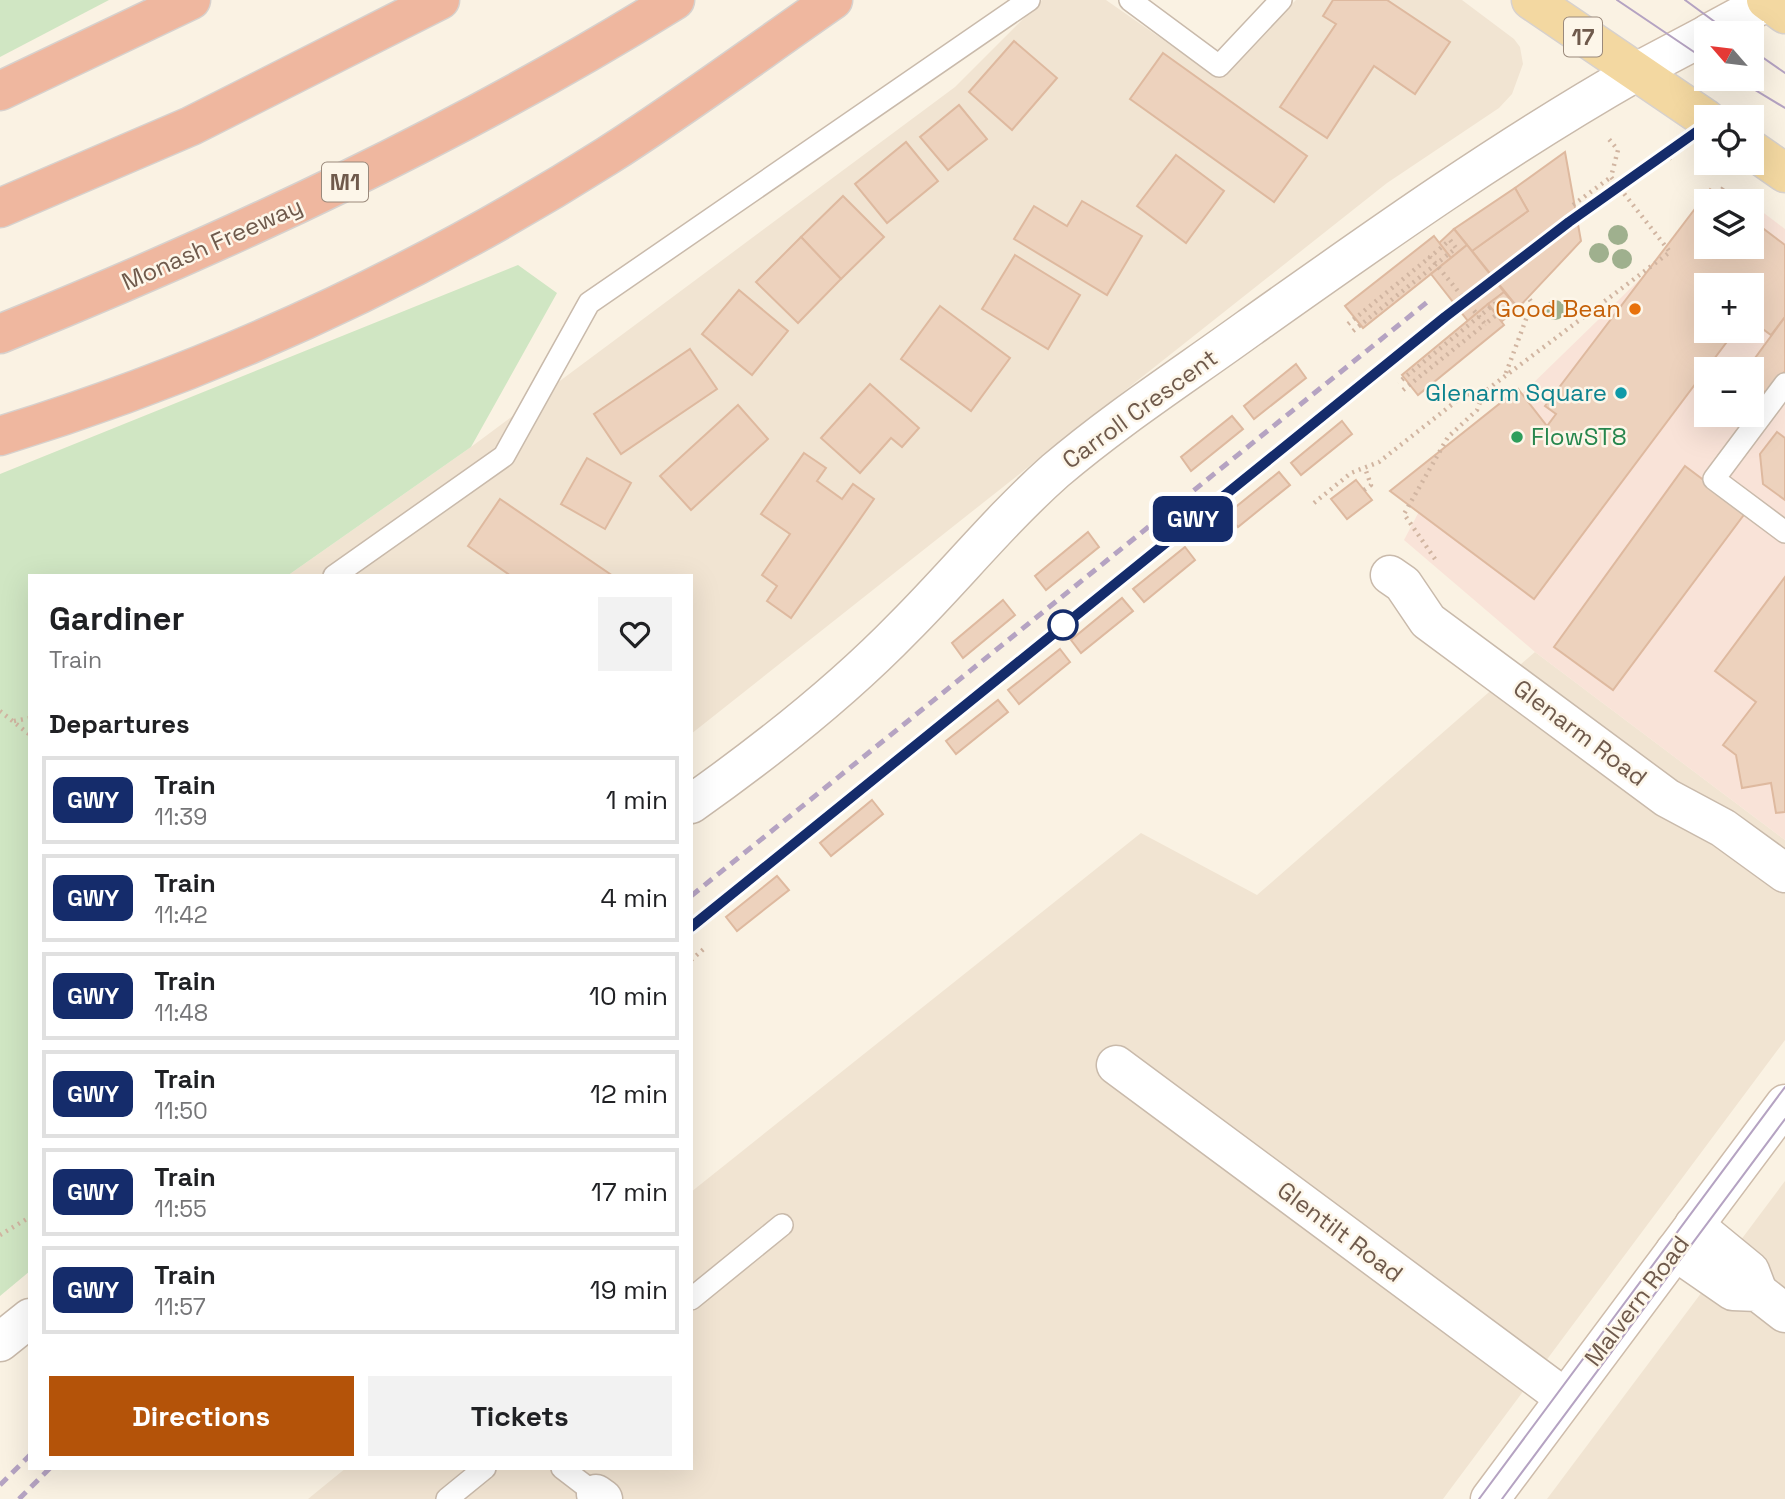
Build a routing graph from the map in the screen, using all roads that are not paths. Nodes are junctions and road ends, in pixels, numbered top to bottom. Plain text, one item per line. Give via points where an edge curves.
1 (191, 0) edge
2 (440, 0) edge
3 (675, 0) edge
4 (833, 0) edge
5 (1029, 0) edge
6 (1130, 0) edge
7 (1281, 0) edge
8 (1531, 0) edge
9 (1772, 4) edge
10 (1736, 21) edge
11 (1694, 41) edge
12 (1636, 72) junction
13 (0, 91) edge
14 (1694, 111) edge
15 (1764, 158) edge
16 (1785, 173) edge
17 (0, 208) edge
18 (0, 334) edge
19 (1785, 384) edge
20 (0, 436) edge
21 (1785, 532) edge
22 (337, 574) edge
23 (1390, 575) dead end
24 (693, 803) edge
25 (1785, 873) edge
26 (1115, 1065) dead end
27 (1785, 1104) edge
28 (782, 1225) dead end
29 (1685, 1238) junction
30 (693, 1297) edge
31 (1771, 1303) edge
32 (28, 1320) edge
33 (0, 1342) edge
34 (1565, 1398) junction
35 (483, 1470) edge
36 (565, 1470) edge
37 (599, 1496) edge
38 (447, 1499) edge
39 (1490, 1499) edge

1 - 13 highway
2 - 17 highway via 191,126
3 - 18 highway, Monash Freeway / M1 via 414,148 232,237
4 - 20 highway via 607,155 450,248 338,306 168,380
5 - 22 lane via 589,303 504,456
6 - 7 lane via 1219,66
8 - 12 main road, 17
9 - 10 street, Carroll Crescent
11 - 12 street, Carroll Crescent
12 - 14 main road, 17
12 - 24 street, Carroll Crescent via 1423,204 1114,423 1010,513 850,680
15 - 16 main road
19 - 21 lane via 1714,479
23 - 25 street, Glenarm Road via 1403,584 1428,621 1667,798 1723,828
26 - 34 street, Glentilt Road
27 - 29 street, Malvern Road
28 - 30 lane
29 - 31 street via 1750,1271
29 - 34 street, Malvern Road
32 - 33 street
34 - 39 street, Malvern Road
35 - 38 lane
36 - 37 lane

